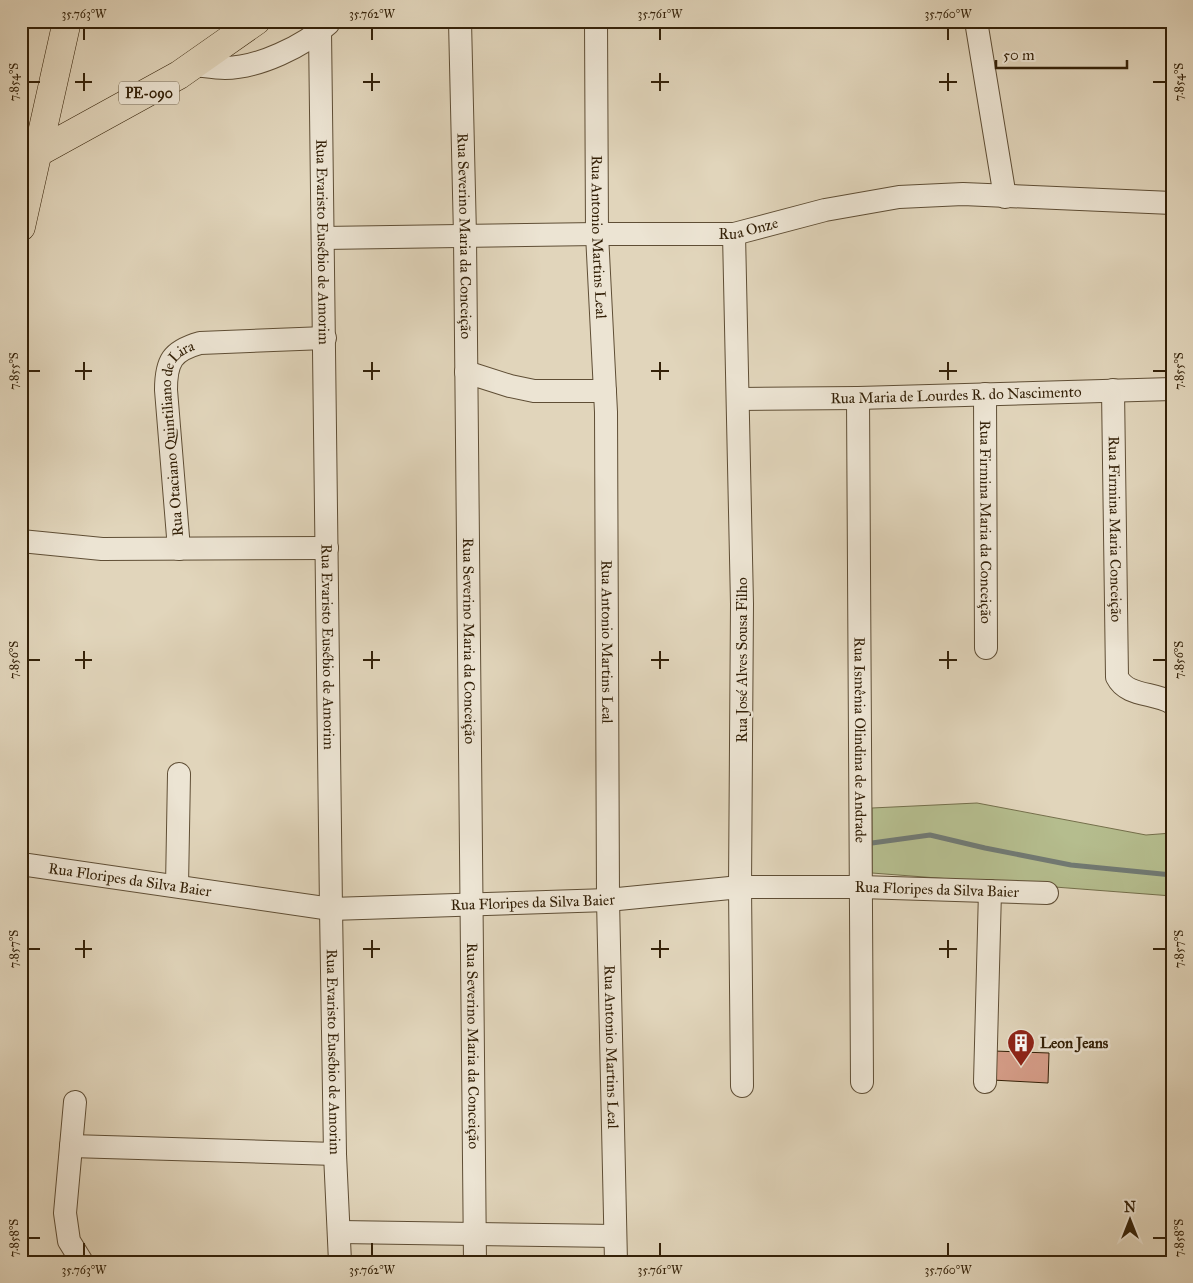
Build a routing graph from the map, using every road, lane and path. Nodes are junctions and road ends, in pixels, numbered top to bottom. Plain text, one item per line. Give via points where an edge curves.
1 (66, 21) edge
2 (256, 21) edge
3 (460, 21) edge
4 (596, 21) edge
5 (976, 21) edge
6 (325, 26) edge
7 (194, 65) junction
8 (29, 158) edge
9 (1005, 197) junction
10 (1172, 203) edge
11 (21, 227) edge
12 (597, 234) junction
13 (734, 234) junction
14 (465, 236) junction
15 (323, 238) junction
16 (325, 338) junction
17 (466, 372) junction
18 (1172, 389) edge
19 (1113, 390) junction
20 (605, 391) junction
21 (985, 394) junction
22 (738, 398) junction
23 (858, 398) junction
24 (21, 541) edge
25 (327, 548) junction
26 (179, 549) junction
27 (986, 648) dead end
28 (1172, 703) edge
29 (179, 774) dead end
30 (21, 864) edge
31 (177, 886) junction
32 (740, 887) junction
33 (862, 887) junction
34 (990, 891) junction
35 (1047, 893) dead end
36 (608, 900) junction
37 (471, 904) junction
38 (331, 909) junction
39 (862, 1082) dead end
40 (985, 1082) dead end
41 (742, 1086) dead end
42 (75, 1102) dead end
43 (71, 1146) junction
44 (335, 1154) junction
45 (340, 1232) junction
46 (475, 1234) junction
47 (615, 1236) junction
48 (82, 1262) edge
49 (340, 1262) edge
50 (474, 1262) edge
51 (616, 1262) edge

1 - 8 main road
2 - 7 main road, PE-090
3 - 14 street, Rua Severino Maria da Conceição
4 - 12 street, Rua Antonio Martins Leal
5 - 9 street
6 - 7 street via 273,58 251,65 226,68
6 - 15 street, Rua Evaristo Eusébio de Amorim
7 - 8 main road, PE-090 via 130,104
8 - 11 main road
9 - 10 street, Rua Onze
9 - 13 street, Rua Onze via 964,194 899,197 825,210
12 - 13 street, Rua Onze
12 - 14 street, Rua Onze
12 - 20 street, Rua Antonio Martins Leal
13 - 22 street, Rua José Alves Sousa Filho
14 - 15 street, Rua Onze
14 - 17 street, Rua Severino Maria da Conceição
15 - 16 street, Rua Evaristo Eusébio de Amorim
16 - 25 street, Rua Evaristo Eusébio de Amorim
16 - 26 street, Rua Otaciano Quintiliano de Lira via 200,343 172,357 166,370 166,390
17 - 20 street via 534,391
17 - 37 street, Rua Severino Maria da Conceição
18 - 19 street, Rua Maria de Lourdes R. do Nascimento
19 - 21 street, Rua Maria de Lourdes R. do Nascimento
19 - 28 street, Rua Firmina Maria Conceição via 1115,666 1121,686
20 - 36 street, Rua Antonio Martins Leal
21 - 23 street, Rua Maria de Lourdes R. do Nascimento
21 - 27 street, Rua Firmina Maria da Conceição
22 - 23 street, Rua Maria de Lourdes R. do Nascimento
22 - 32 street, Rua José Alves Sousa Filho via 743,632
23 - 33 street, Rua Ismênia Olindina de Andrade
24 - 26 street via 102,549
25 - 26 street
25 - 38 street, Rua Evaristo Eusébio de Amorim
29 - 31 street
30 - 31 street, Rua Floripes da Silva Baier
31 - 38 street, Rua Floripes da Silva Baier
32 - 33 street, Rua Floripes da Silva Baier
32 - 36 street, Rua Floripes da Silva Baier
32 - 41 street, Rua José Alves Sousa Filho
33 - 34 street, Rua Floripes da Silva Baier
33 - 39 street, Rua Ismênia Olindina de Andrade
34 - 35 street, Rua Floripes da Silva Baier
34 - 40 street
36 - 37 street, Rua Floripes da Silva Baier
36 - 47 street, Rua Antonio Martins Leal
37 - 38 street, Rua Floripes da Silva Baier
37 - 46 street, Rua Severino Maria da Conceição
38 - 44 street, Rua Evaristo Eusébio de Amorim
42 - 43 street
43 - 44 street
43 - 48 street via 65,1213 69,1240
44 - 45 street, Rua Evaristo Eusébio de Amorim
45 - 46 street
45 - 49 street, Rua Evaristo Eusébio de Amorim
46 - 47 street
46 - 50 street, Rua Severino Maria da Conceição
47 - 51 street, Rua Antonio Martins Leal

